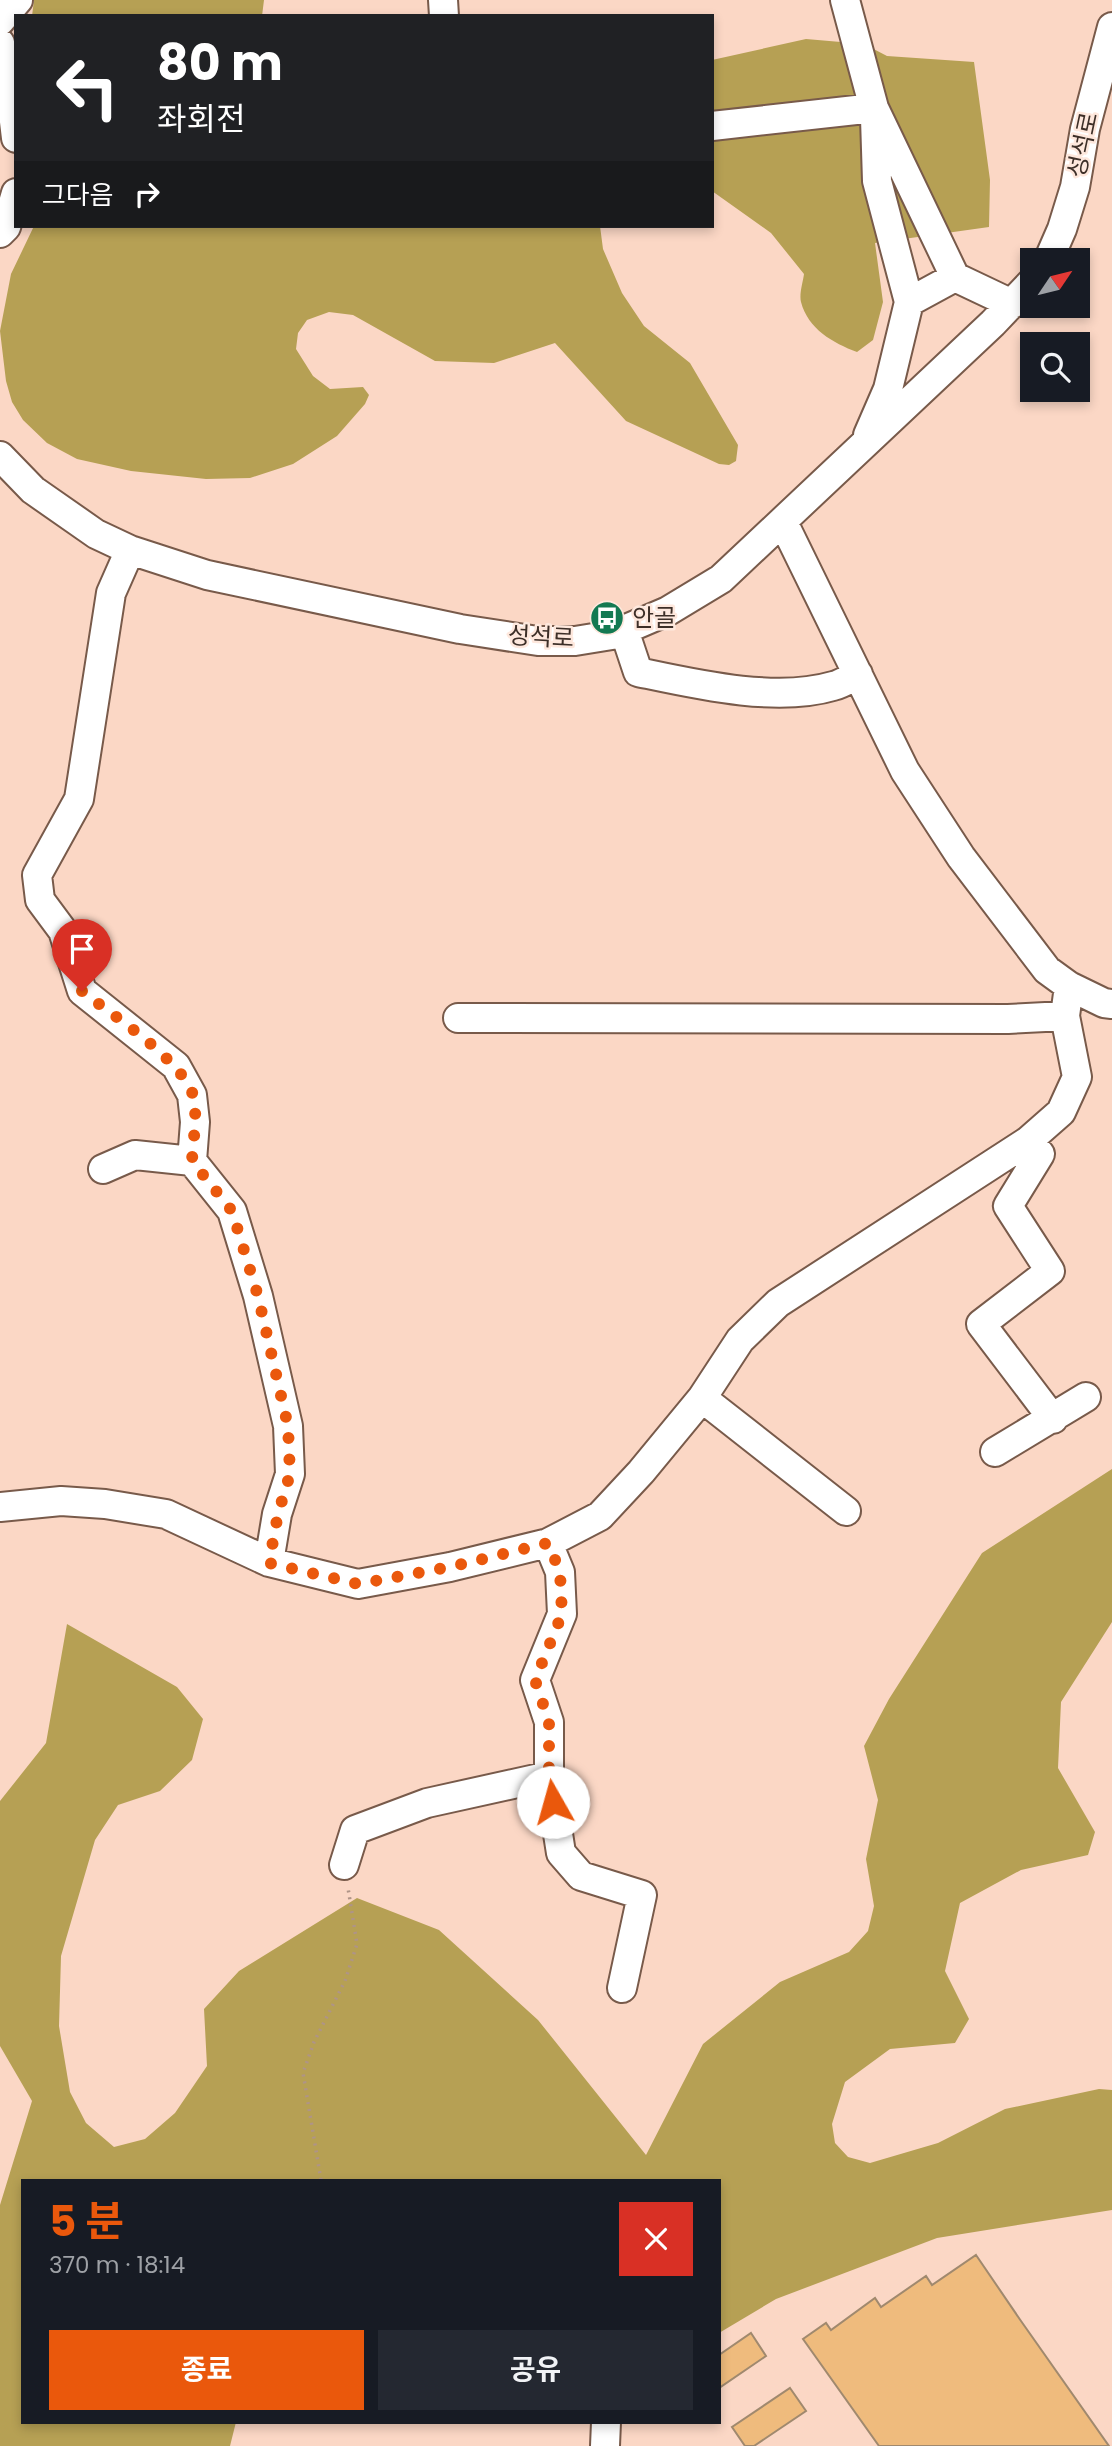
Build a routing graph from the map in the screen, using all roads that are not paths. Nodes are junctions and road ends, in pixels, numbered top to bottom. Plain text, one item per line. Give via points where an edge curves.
1 (18, 0) edge
2 (845, 0) edge
3 (0, 21) edge
4 (1112, 27) edge
5 (0, 43) edge
6 (874, 108) junction
7 (14, 122) edge
8 (714, 126) edge
9 (14, 200) edge
10 (0, 233) edge
11 (1054, 248) edge
12 (955, 276) junction
13 (1020, 295) edge
14 (909, 302) junction
15 (1012, 304) junction
16 (863, 446) junction
17 (0, 456) edge
18 (783, 522) junction
19 (130, 550) junction
20 (624, 630) junction
21 (858, 674) junction
22 (1069, 986) junction
23 (1112, 1004) edge
24 (1065, 1016) junction
25 (458, 1018) dead end
26 (1028, 1141) junction
27 (192, 1161) junction
28 (103, 1169) dead end
29 (1086, 1397) dead end
30 (702, 1398) junction
31 (1052, 1419) junction
32 (995, 1452) dead end
33 (3, 1508) edge
34 (846, 1511) dead end
35 (548, 1543) junction
36 (269, 1563) junction
37 (549, 1776) junction
38 (344, 1865) road end
39 (622, 1988) dead end
40 (606, 2424) edge
41 (606, 2446) edge

1 - 3 street
2 - 6 street
4 - 11 street, 성석로 via 1075,187
5 - 7 street
6 - 8 street
6 - 12 street
6 - 14 street via 877,181
9 - 10 street
12 - 14 street
12 - 15 street
13 - 15 street, 성석로
14 - 16 street via 888,389
15 - 16 street, 성석로
16 - 18 street, 성석로
17 - 19 street, 성석로 via 33,490 96,534
18 - 20 street, 성석로 via 721,579 668,611
18 - 21 street
19 - 20 street, 성석로 via 206,575 460,629 538,641 575,641
19 - 27 street via 111,593 79,799 37,875 40,900 63,931 82,991 176,1066 192,1095
20 - 21 street via 638,672 689,683 777,694 834,686
21 - 22 street via 905,771 961,857 1047,970
22 - 23 street
22 - 24 street
24 - 25 street via 1009,1020
24 - 26 street via 1077,1077 1061,1112
26 - 30 street via 778,1303 740,1340
26 - 31 street via 1040,1154 1008,1206 1050,1271 981,1324
27 - 28 street via 135,1155
27 - 36 street via 232,1211 258,1296 288,1426 290,1474
29 - 31 street
30 - 34 street
30 - 35 street via 600,1516
31 - 32 street
33 - 36 street via 61,1501 166,1514
35 - 36 street via 358,1584
35 - 37 street via 560,1572 562,1614 535,1680 549,1722
37 - 38 street via 428,1803 355,1830
37 - 39 street via 561,1853 581,1876 642,1895
40 - 41 street

